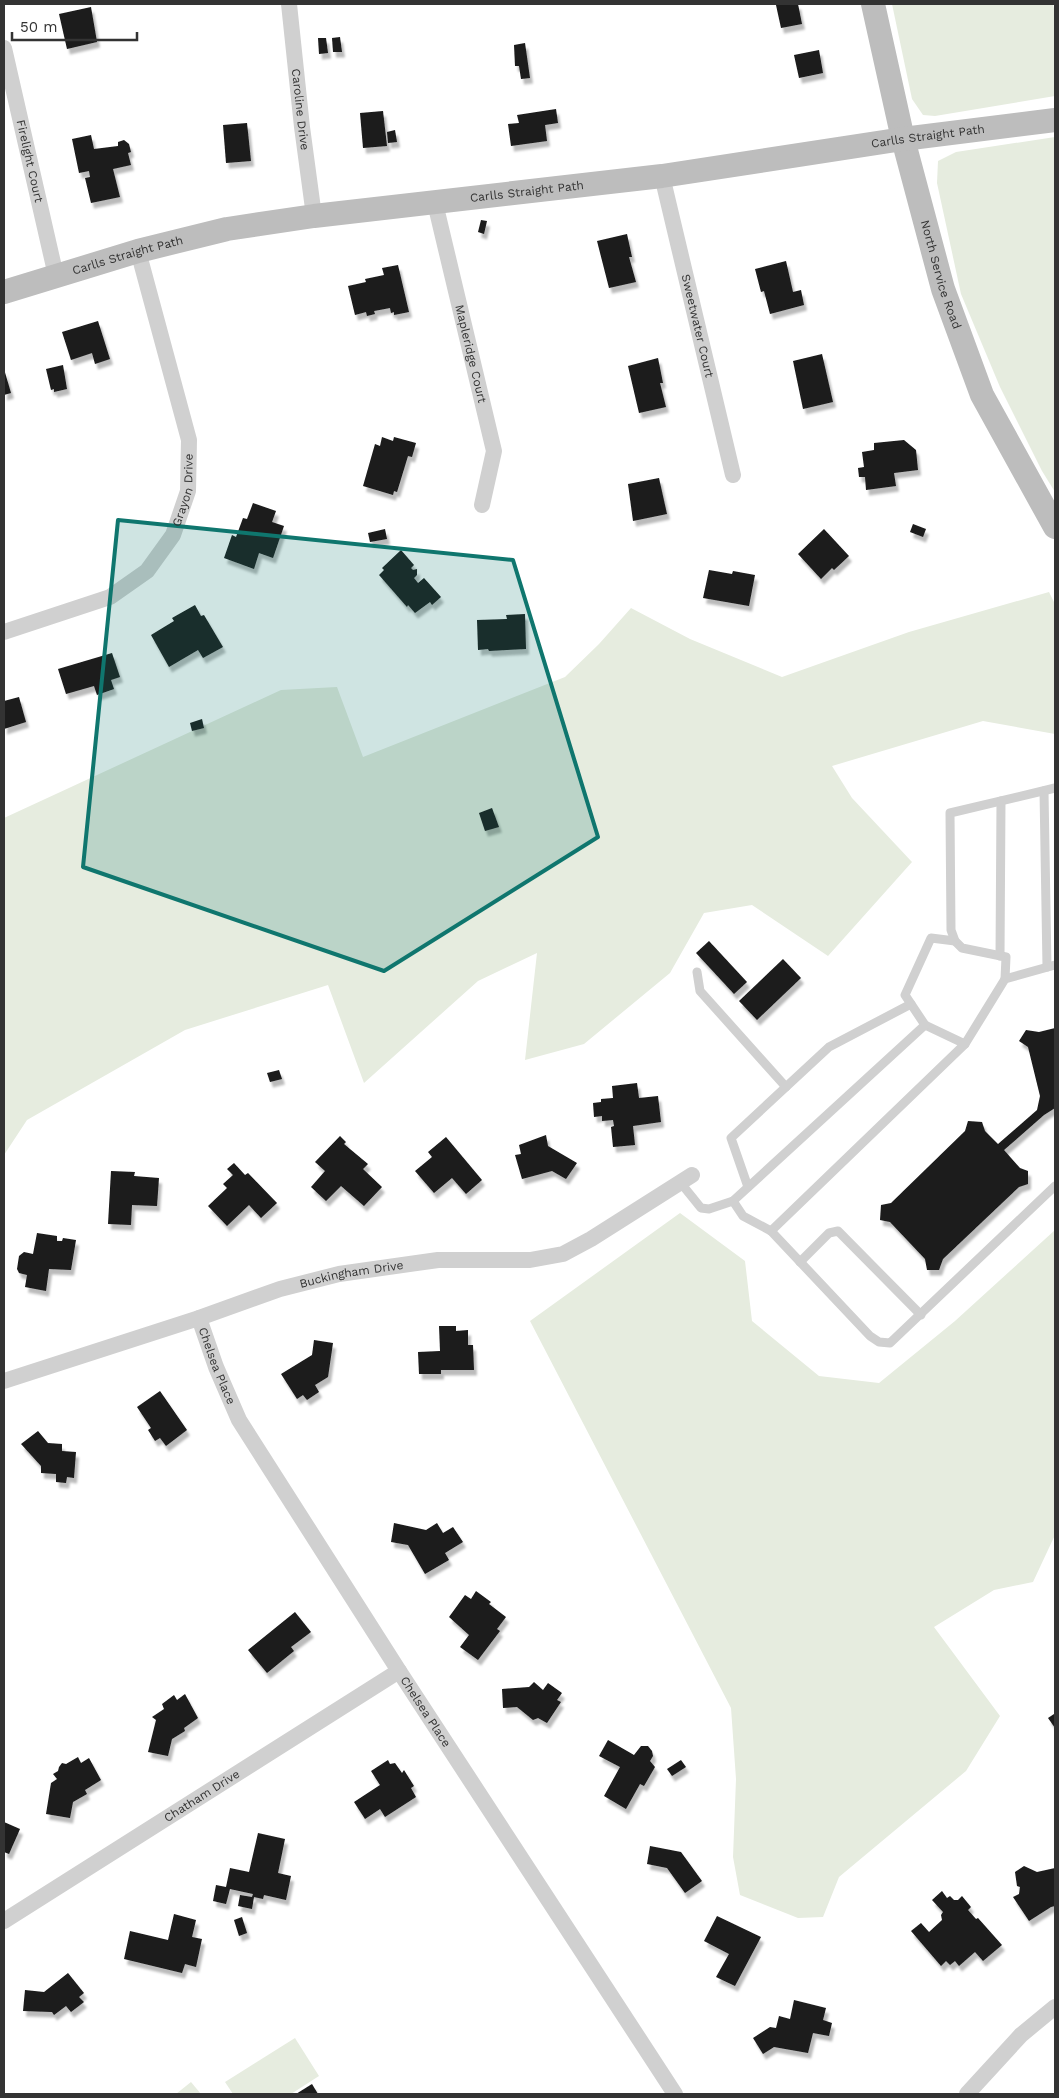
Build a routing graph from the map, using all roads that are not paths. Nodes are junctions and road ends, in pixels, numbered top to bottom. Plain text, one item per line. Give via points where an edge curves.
1 (289, 4) edge
2 (873, 4) edge
3 (4, 48) edge
4 (1052, 120) edge
5 (902, 139) junction
6 (662, 176) junction
7 (435, 203) junction
8 (314, 216) junction
9 (138, 251) junction
10 (56, 276) junction
11 (4, 292) edge
12 (733, 475) dead end
13 (482, 506) dead end
14 (1055, 526) edge
15 (4, 632) edge
16 (1055, 788) edge
17 (1044, 791) junction
18 (1001, 801) junction
19 (955, 941) junction
20 (1000, 956) junction
21 (1051, 966) edge
22 (697, 972) dead end
23 (1005, 979) junction
24 (911, 1004) junction
25 (925, 1025) junction
26 (965, 1044) junction
27 (786, 1087) junction
28 (686, 1178) joint
29 (1055, 1186) edge
30 (748, 1187) junction
31 (733, 1201) junction
32 (771, 1230) junction
33 (800, 1262) junction
34 (921, 1315) junction
35 (199, 1318) junction
36 (4, 1381) edge
37 (399, 1672) junction
38 (4, 1921) edge
39 (1055, 2007) edge
40 (675, 2094) edge
41 (967, 2094) edge

1 - 8 street, Caroline Drive
2 - 5 street, North Service Road
3 - 10 street, Firelight Court
4 - 5 street, Carlls Straight Path
5 - 6 street, Carlls Straight Path
5 - 14 street, North Service Road via 944,289 982,395
6 - 7 street, Carlls Straight Path
6 - 12 street, Sweetwater Court
7 - 8 street, Carlls Straight Path
7 - 13 street, Mapleridge Court via 494,452
8 - 9 street, Carlls Straight Path via 227,229
9 - 10 street, Carlls Straight Path
9 - 15 street, Grayon Drive via 189,440 188,491 173,535 147,571 110,597
10 - 11 street, Carlls Straight Path
16 - 17 lane
17 - 18 lane
17 - 21 lane
18 - 19 lane via 950,813 951,930
18 - 20 lane
19 - 20 lane via 962,948
19 - 24 lane via 931,938 906,995
20 - 23 lane via 1006,957
21 - 23 lane
22 - 27 lane via 700,991
23 - 26 lane
24 - 25 lane
24 - 27 lane via 829,1047
25 - 26 lane
25 - 30 lane
26 - 32 lane
27 - 30 lane via 731,1138
28 - 31 lane via 701,1208 714,1208
28 - 35 street, Buckingham Drive via 563,1254 530,1260 438,1260 338,1274 280,1289
29 - 34 lane
30 - 31 lane
31 - 32 lane via 744,1216
32 - 33 lane
33 - 34 lane via 879,1342 890,1343
33 - 34 lane via 829,1233 838,1231
35 - 36 street, Buckingham Drive
35 - 37 street, Chelsea Place via 239,1420
37 - 38 street, Chatham Drive
37 - 40 street, Chelsea Place
39 - 41 street via 1021,2035

